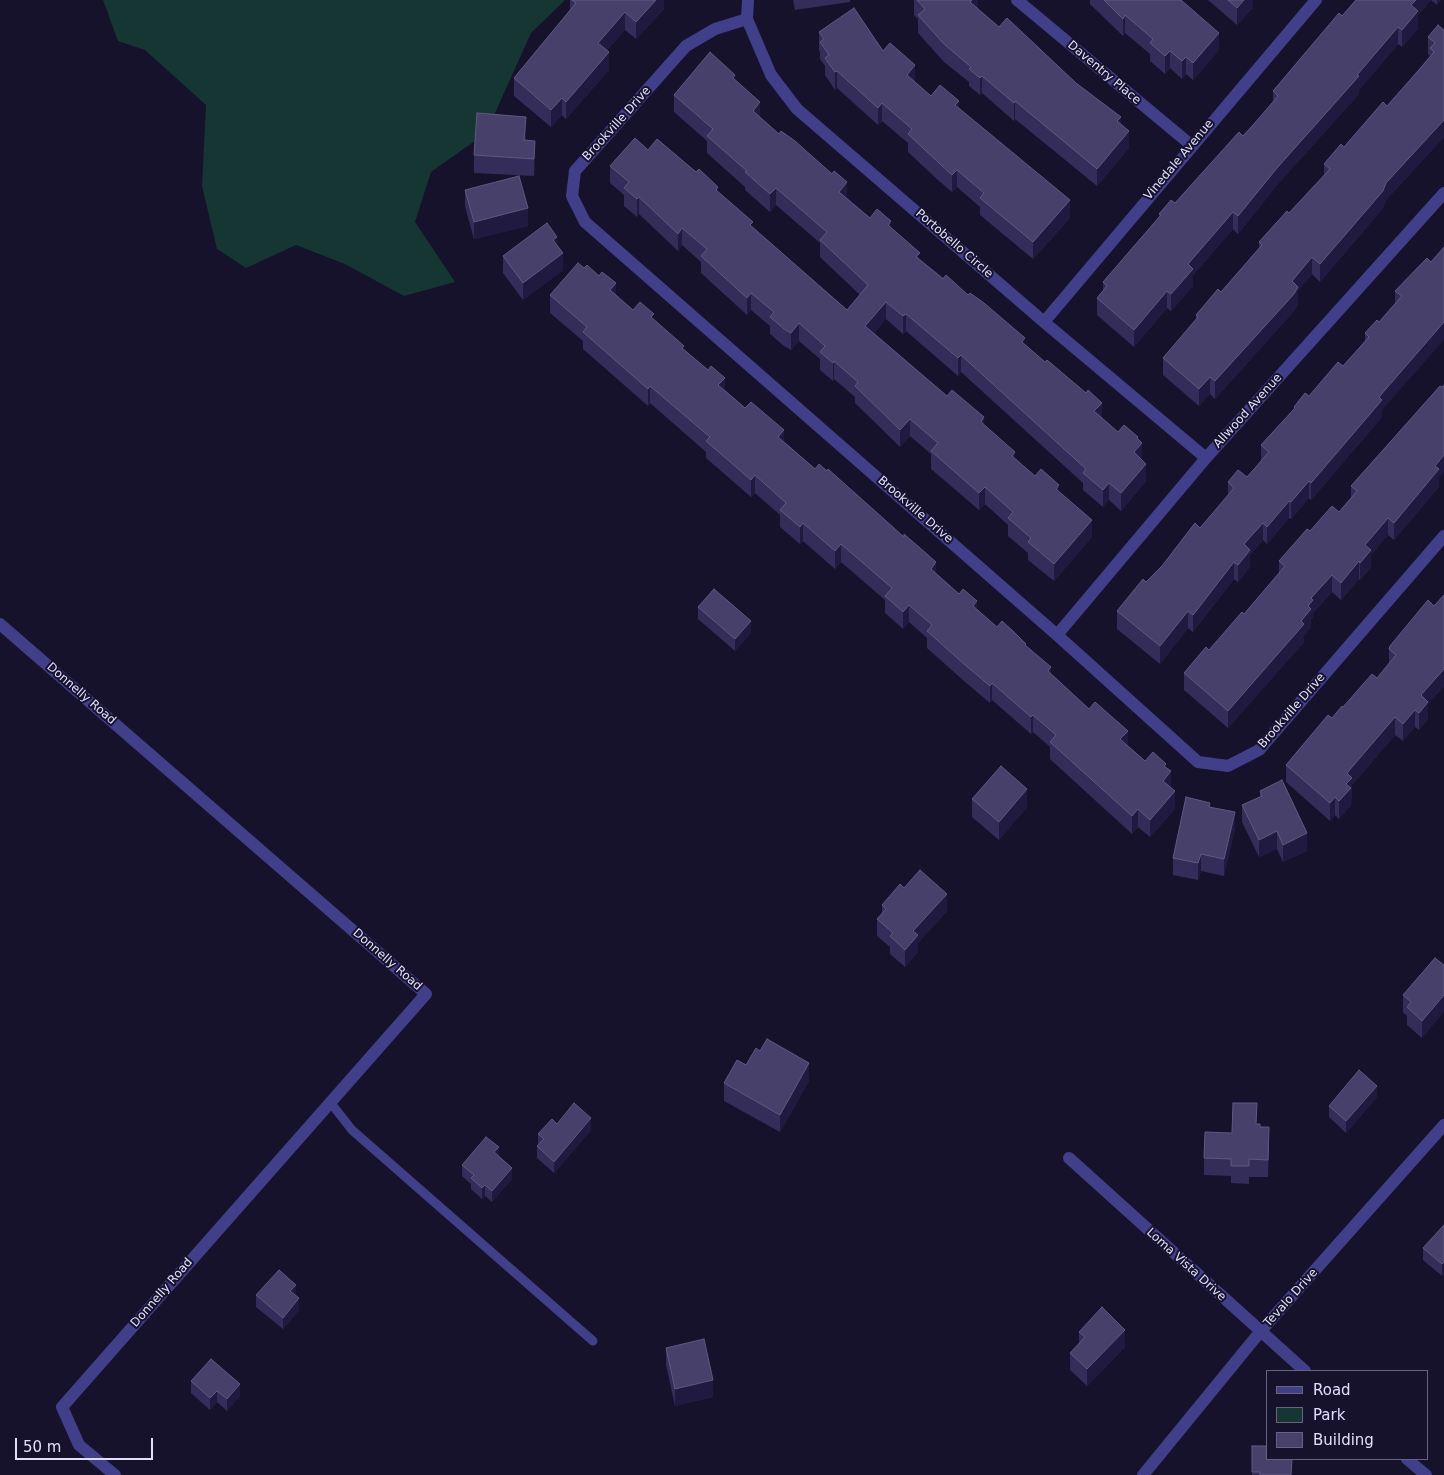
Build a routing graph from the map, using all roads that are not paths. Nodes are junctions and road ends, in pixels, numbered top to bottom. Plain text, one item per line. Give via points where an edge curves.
1 (748, 0) edge
2 (1017, 0) edge
3 (1316, 0) edge
4 (746, 19) junction
5 (1191, 146) junction
6 (1444, 193) edge
7 (1044, 322) junction
8 (1206, 458) junction
9 (1444, 536) edge
10 (0, 624) edge
11 (1057, 634) junction
12 (330, 1102) junction
13 (1444, 1125) edge
14 (1068, 1158) dead end
15 (1260, 1332) junction
16 (593, 1341) dead end
17 (1304, 1370) edge
18 (1408, 1460) edge
19 (114, 1475) edge
20 (1142, 1475) edge
21 (1426, 1475) edge

1 - 4 street, Portobello Circle
2 - 5 street, Daventry Place
3 - 5 street, Vinedale Avenue
4 - 7 street, Portobello Circle via 770,74 797,109
4 - 11 street, Brookville Drive via 715,29 686,46 575,171 572,196 585,222
5 - 7 street, Vinedale Avenue
6 - 8 street, Allwood Avenue
7 - 8 street, Portobello Circle
8 - 11 street, Allwood Avenue
9 - 11 street, Brookville Drive via 1259,750 1228,766 1198,762
10 - 12 street, Donnelly Road via 426,994
12 - 16 lane via 352,1130
12 - 19 street, Donnelly Road via 62,1407 79,1445
13 - 15 street, Tevalo Drive
14 - 15 street, Loma Vista Drive
15 - 17 street, Loma Vista Drive
15 - 20 street, Tevalo Drive
18 - 21 street

